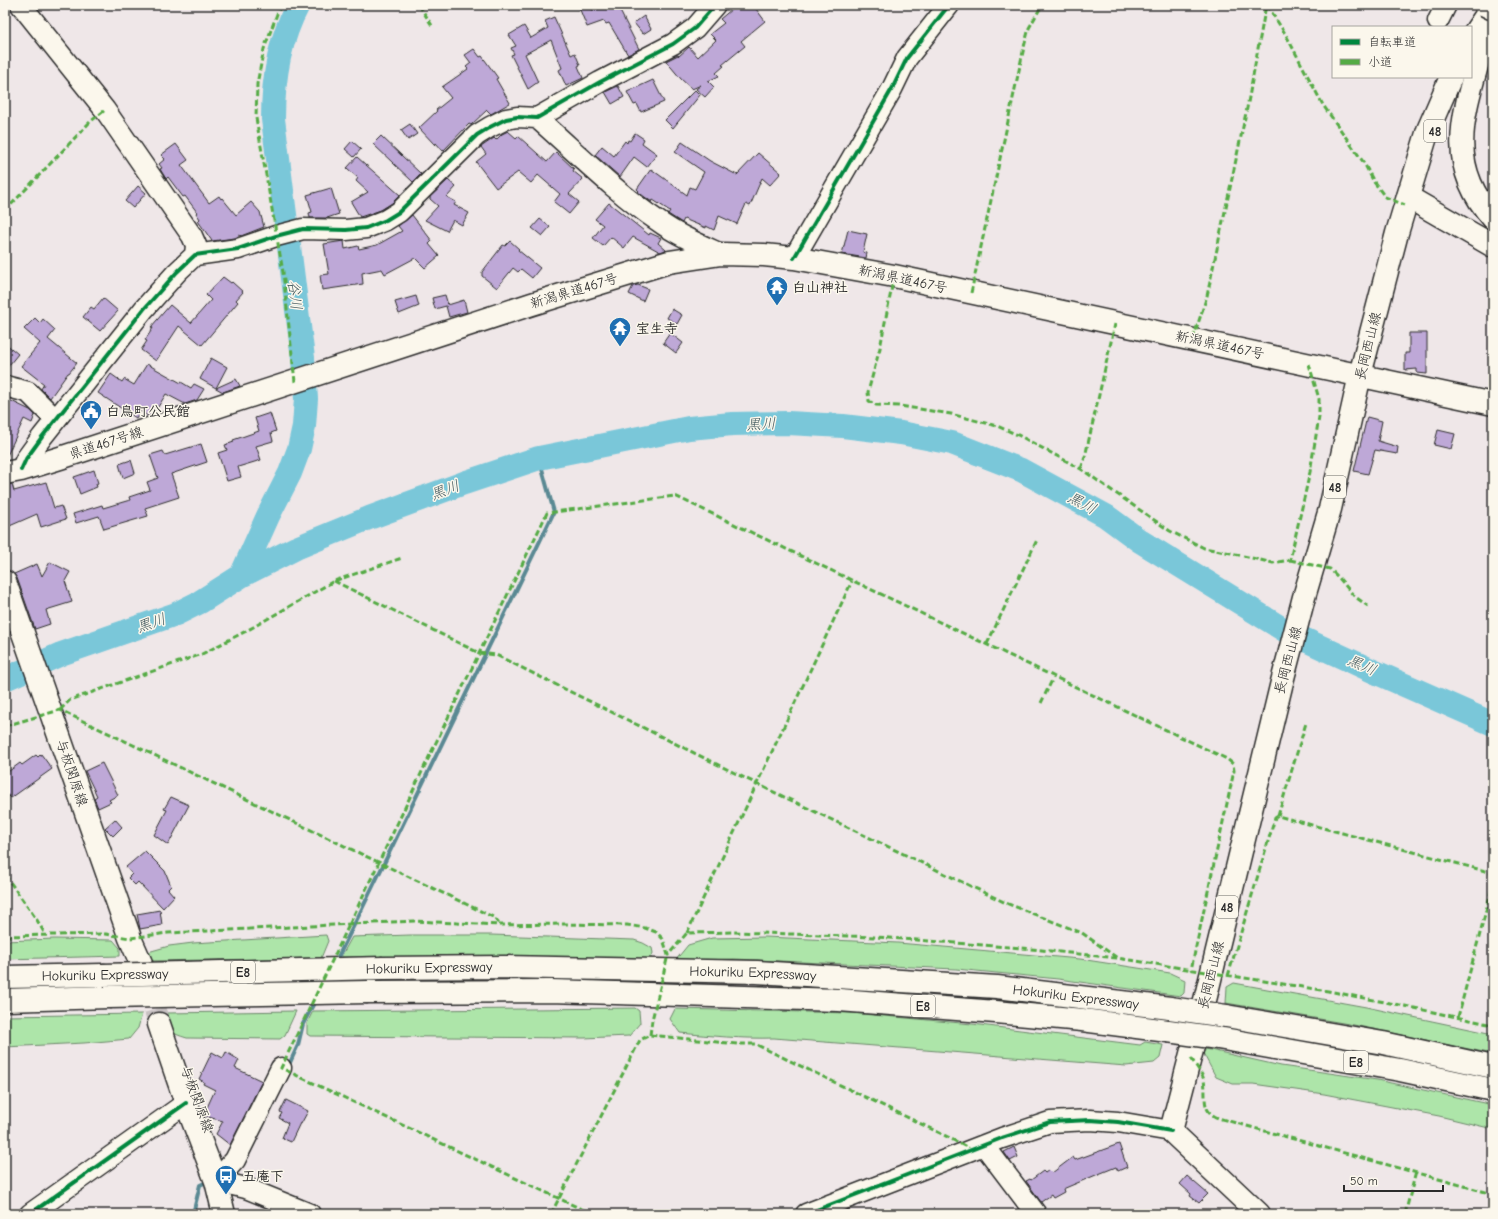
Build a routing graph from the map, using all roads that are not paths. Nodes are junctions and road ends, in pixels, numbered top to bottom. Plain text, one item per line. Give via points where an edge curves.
1 (21, 5) edge
2 (715, 5) edge
3 (949, 5) edge
4 (1484, 5) edge
5 (1493, 5) edge
6 (1493, 9) edge
7 (1482, 40) edge
8 (1472, 65) edge
9 (1451, 78) edge
10 (1465, 78) edge
11 (536, 118) junction
12 (1409, 192) junction
13 (1493, 218) edge
14 (1493, 246) edge
15 (195, 254) junction
16 (721, 254) junction
17 (794, 258) junction
18 (319, 373) joint
19 (1360, 375) junction
20 (5, 386) edge
21 (1493, 404) edge
22 (56, 420) junction
23 (13, 471) edge
24 (5, 582) edge
25 (141, 963) tunnel mouth
26 (5, 977) edge
27 (5, 1000) edge
28 (159, 1024) tunnel mouth
29 (1493, 1067) edge
30 (281, 1068) dead end
31 (1493, 1090) edge
32 (186, 1103) junction
33 (1170, 1131) junction
34 (984, 1145) junction
35 (216, 1181) junction
36 (30, 1214) edge
37 (224, 1214) edge
38 (310, 1214) edge
39 (806, 1214) edge
40 (1036, 1214) edge
41 (1259, 1214) edge

1 - 15 street via 105,110 192,236 196,245
2 - 11 street via 695,28 673,44
3 - 17 street via 907,58 892,89
4 - 6 main road, bridge
5 - 7 main road
7 - 8 main road
7 - 13 main road via 1461,138 1463,163 1474,193
9 - 12 main road, 長岡西山線 / 48 via 1428,130
10 - 12 main road, 48 via 1438,125
11 - 15 street via 506,119 477,135 399,212 366,228 303,229 238,250
11 - 16 street via 614,189 658,222
12 - 14 main road
12 - 19 main road, 長岡西山線 / 48
15 - 22 street via 144,310
16 - 17 main road, 新潟県道467号
16 - 18 main road, 新潟県道467号 via 669,262
17 - 19 main road, 新潟県道467号 via 894,276
18 - 23 main road, 県道467号線
19 - 21 main road, 新潟県道467号
19 - 33 main road, 長岡西山線 / 48 via 1330,508 1282,682 1204,1003
20 - 22 street via 28,392
22 - 23 street via 26,459
24 - 25 main road, 与板関原線
26 - 29 main road, Hokuriku Expressway / E8, bridge via 505,967 757,972 997,987 1170,1008 1383,1043
27 - 31 main road, Hokuriku Expressway / E8, bridge via 368,992 551,991 770,997 914,1005 1082,1020 1218,1038 1400,1070
28 - 32 main road, 与板関原線
30 - 35 street via 235,1160
32 - 35 main road, 与板関原線
32 - 36 street
33 - 34 street via 1118,1122 1050,1122
33 - 41 main road
34 - 39 street
34 - 40 street
35 - 37 main road, 与板関原線
35 - 38 street via 246,1188

